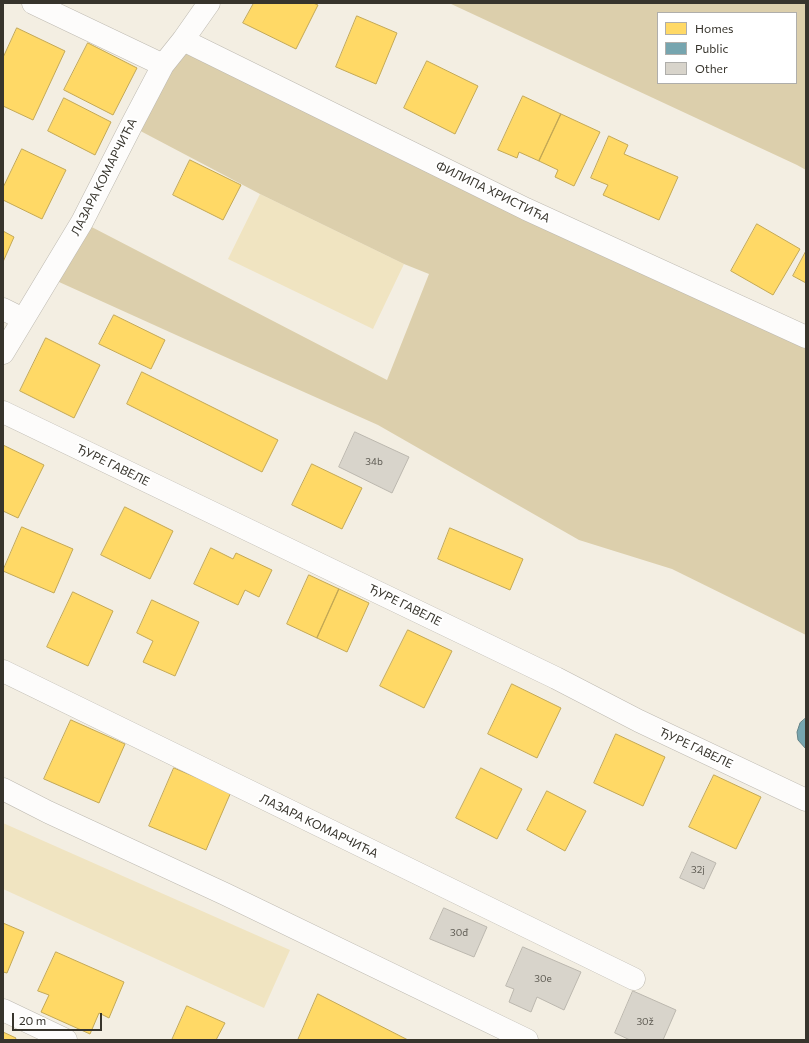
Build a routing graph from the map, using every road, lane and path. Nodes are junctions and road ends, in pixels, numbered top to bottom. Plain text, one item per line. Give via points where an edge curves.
1 (33, 3) edge
2 (209, 3) edge
3 (183, 40) junction
4 (163, 64) junction
5 (3, 309) edge
6 (23, 319) junction
7 (806, 337) edge
8 (3, 353) edge
9 (3, 412) edge
10 (3, 672) edge
11 (3, 789) edge
12 (806, 800) edge
13 (634, 979) dead end
14 (3, 1010) edge
15 (66, 1040) edge
16 (527, 1040) edge

1 - 4 street
2 - 3 street, ЛАЗАРА КОМАРЧИЋА
3 - 4 street, ЛАЗАРА КОМАРЧИЋА
3 - 7 street, ФИЛИПА ХРИСТИЋА via 526,208
4 - 6 street, ЛАЗАРА КОМАРЧИЋА via 82,222
5 - 6 street
6 - 8 street, ЛАЗАРА КОМАРЧИЋА
9 - 12 street, ЂУРЕ ГАВЕЛЕ
10 - 13 street, ЛАЗАРА КОМАРЧИЋА
11 - 16 street
14 - 15 street

